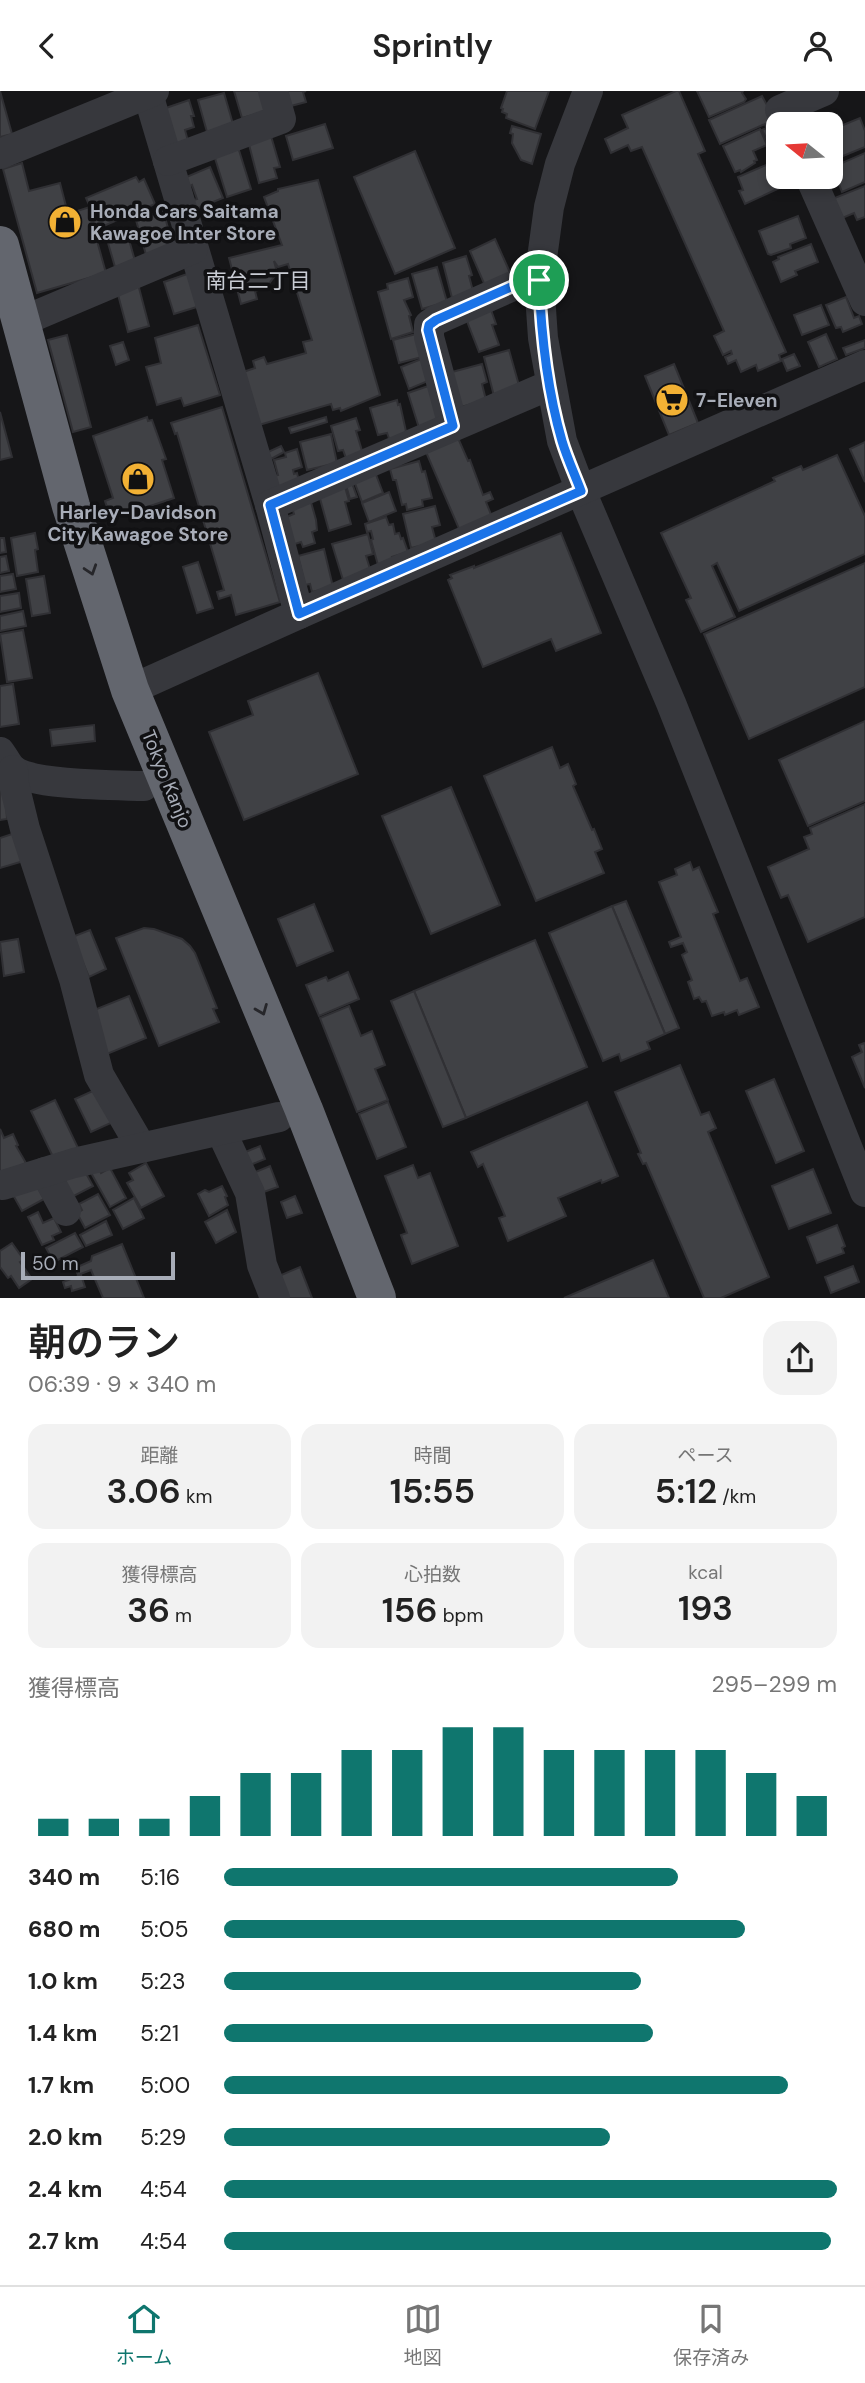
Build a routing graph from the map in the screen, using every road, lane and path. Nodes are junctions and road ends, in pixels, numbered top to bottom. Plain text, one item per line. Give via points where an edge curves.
1 (273, 91) edge
2 (588, 91) edge
3 (824, 91) edge
4 (151, 92) edge
5 (779, 109) edge
6 (0, 154) edge
7 (168, 161) junction
8 (815, 189) edge
9 (0, 245) edge
10 (193, 249) junction
11 (539, 280) junction
12 (865, 301) edge
13 (37, 315) dead end
14 (0, 338) edge
15 (865, 365) edge
16 (550, 385) junction
17 (453, 426) junction
18 (581, 491) junction
19 (270, 505) junction
20 (299, 614) junction
21 (130, 690) junction
22 (6, 761) edge
23 (144, 786) junction
24 (279, 1117) junction
25 (221, 1131) junction
26 (141, 1147) junction
27 (45, 1172) junction
28 (3, 1185) dead end
29 (865, 1192) edge
30 (66, 1211) dead end
31 (275, 1298) edge
32 (354, 1298) edge
33 (377, 1298) edge

1 - 7 street via 281,119
2 - 11 street via 560,164
3 - 5 street
4 - 6 street
4 - 7 street
7 - 10 street
8 - 12 street
9 -> 21 highway, Tokyo Kanjo via 71,506
10 - 13 street
10 - 19 street
11 - 16 street
11 - 17 street via 513,286 429,325
14 - 23 highway, Tokyo Kanjo via 76,607
15 - 18 street
16 - 17 street
16 - 18 street via 562,441
17 - 19 street
18 - 20 street
18 - 29 street via 671,703
19 - 20 street
20 - 21 street
21 -> 33 highway, Tokyo Kanjo
22 - 23 street via 59,782
22 - 26 street via 75,979 99,1075
23 - 24 highway, Tokyo Kanjo
24 - 25 street
24 - 32 highway, Tokyo Kanjo
25 - 26 street
25 - 31 street via 250,1193 262,1265
26 - 27 street
27 - 28 street
27 - 30 street

